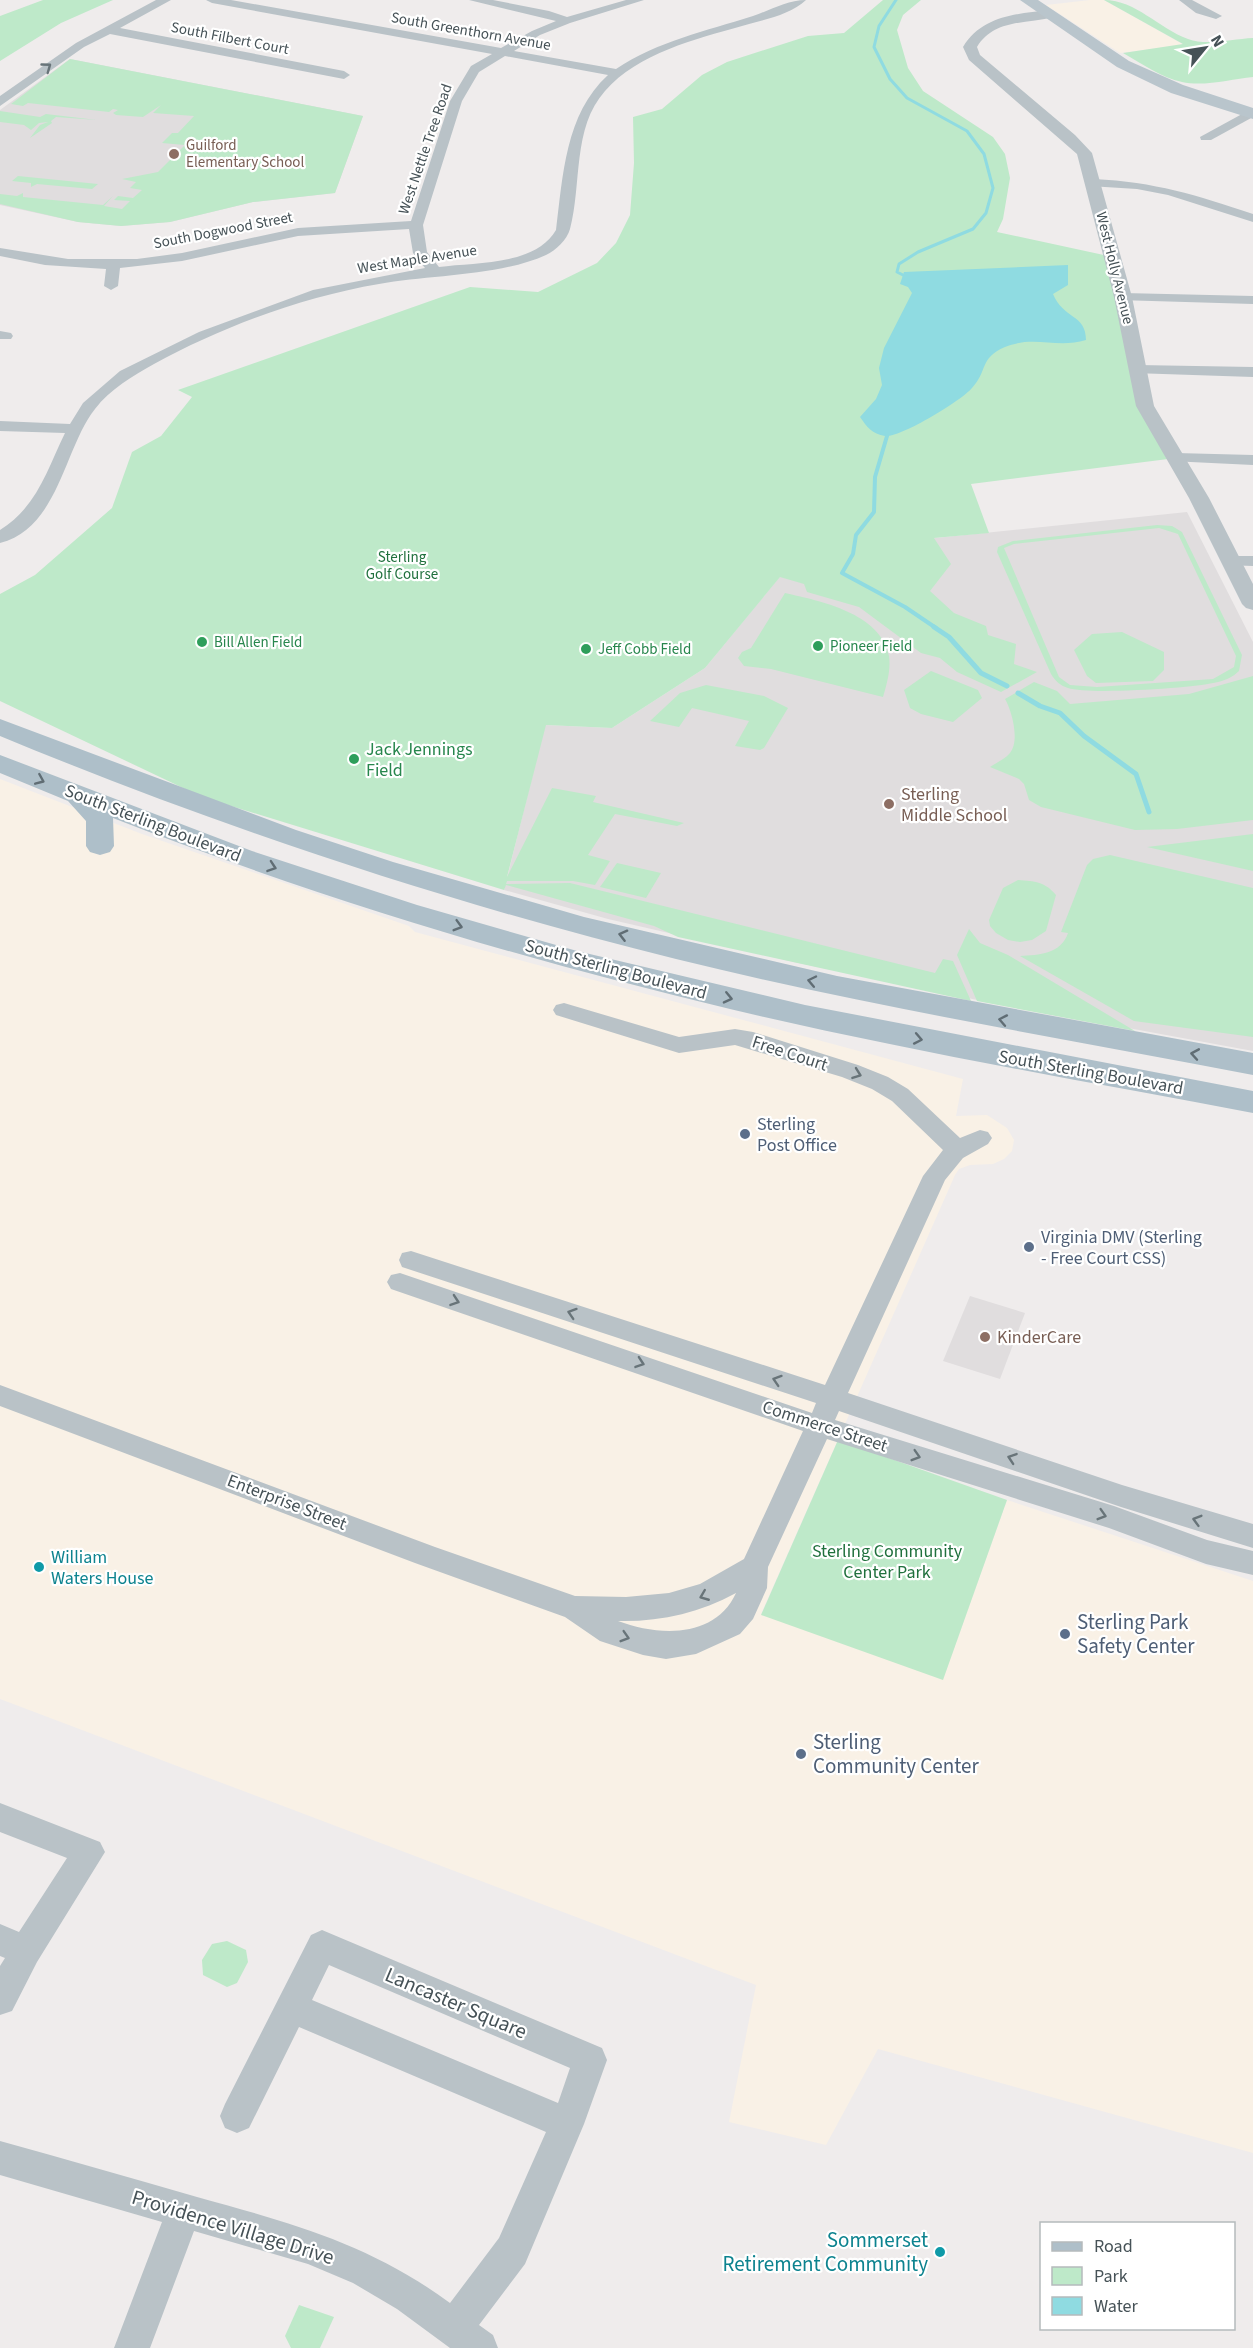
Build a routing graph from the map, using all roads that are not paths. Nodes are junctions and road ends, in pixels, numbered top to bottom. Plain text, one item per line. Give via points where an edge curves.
1 (165, 0) edge
2 (212, 0) edge
3 (474, 0) edge
4 (638, 0) edge
5 (800, 0) edge
6 (1028, 0) edge
7 (1185, 0) edge
8 (1049, 14) junction
9 (1216, 16) dead end
10 (566, 21) junction
11 (110, 30) junction
12 (503, 52) junction
13 (618, 73) junction
14 (344, 75) dead end
15 (0, 102) edge
16 (1252, 113) edge
17 (1206, 137) dead end
18 (1094, 183) junction
19 (1253, 218) edge
20 (416, 225) junction
21 (0, 252) edge
22 (114, 264) junction
23 (435, 271) junction
24 (111, 286) dead end
25 (1123, 297) junction
26 (1253, 300) edge
27 (1138, 370) junction
28 (1253, 372) edge
29 (0, 426) edge
30 (76, 429) junction
31 (1176, 458) junction
32 (1253, 460) edge
33 (0, 538) edge
34 (1231, 561) junction
35 (1253, 561) edge
36 (1253, 604) edge
37 (0, 727) edge
38 (0, 763) edge
39 (79, 797) junction
40 (100, 846) dead end
41 (564, 1010) dead end
42 (1253, 1064) edge
43 (1253, 1102) edge
44 (980, 1138) dead end
45 (957, 1151) junction
46 (0, 1395) edge
47 (833, 1398) junction
48 (820, 1426) junction
49 (1253, 1536) edge
50 (1253, 1563) edge
51 (754, 1567) junction
52 (575, 1608) junction
53 (0, 1817) edge
54 (13, 1946) edge
55 (0, 1999) edge
56 (290, 2007) junction
57 (237, 2116) dead end
58 (567, 2124) junction
59 (0, 2158) edge
60 (183, 2212) junction
61 (467, 2338) edge
62 (132, 2348) edge

1 - 11 street
2 - 12 street, South Greenthorn Avenue
3 - 10 street via 549,14
4 - 10 street, West Nettle Tree Road
5 - 13 street, West Maple Avenue via 773,14 679,43
6 - 8 main road
7 - 9 street
8 - 16 main road via 1123,64 1177,89
8 - 18 street, West Holly Avenue via 990,26 974,36 970,47 974,57 1071,138 1084,153
10 - 12 street, West Nettle Tree Road
11 - 14 street, South Filbert Court
15 -> 11 street via 62,57
12 - 13 street, South Greenthorn Avenue
12 - 20 street, West Nettle Tree Road via 475,69 456,100
13 - 23 street, West Maple Avenue via 592,99 580,125 563,230 557,241 527,257
16 - 17 street
18 - 19 street via 1137,185 1171,192
18 - 25 street, West Holly Avenue
20 - 22 street, South Dogwood Street via 297,232 179,258
20 - 23 street, West Nettle Tree Road via 420,253
21 - 22 street, South Dogwood Street via 60,262
22 - 24 street
23 - 30 street, West Maple Avenue via 316,294 242,321 121,376 89,407
25 - 26 street
25 - 27 street, West Holly Avenue
27 - 28 street
27 - 31 street, West Holly Avenue via 1145,406
29 - 30 street
30 - 33 street, West Maple Avenue via 57,475 32,516
31 - 32 street
31 - 34 street, West Holly Avenue
34 - 35 street
34 - 36 street, West Holly Avenue
42 -> 37 main road, South Sterling Boulevard via 891,998 517,908 160,793
38 -> 39 main road, South Sterling Boulevard
39 - 40 main road via 100,820
39 -> 43 main road, South Sterling Boulevard via 376,902 657,981 912,1038
41 -> 45 street, Free Court via 679,1045 735,1037 753,1040 880,1083 917,1109
44 - 45 street
45 - 47 street via 935,1176
46 - 52 street, Enterprise Street
47 - 48 street
47 -> 48 street, Commerce Street via 406,1271
49 -> 47 street, Commerce Street via 1121,1496
48 -> 50 street, Commerce Street
48 - 51 street, Enterprise Street
51 -> 52 street, Enterprise Street via 725,1587 654,1610
52 -> 51 street, Enterprise Street via 610,1632 643,1642 666,1646 696,1641 730,1625 743,1610 753,1588
53 - 54 street via 89,1852
54 - 55 street
56 - 57 street, Lancaster Square
56 - 58 street
56 - 58 street, Lancaster Square via 322,1946 333,1950 590,2060
58 - 61 street, Lancaster Square via 512,2251
59 - 60 street, Providence Village Drive
60 - 61 street, Providence Village Drive via 308,2246 366,2270 410,2296
60 - 62 street

